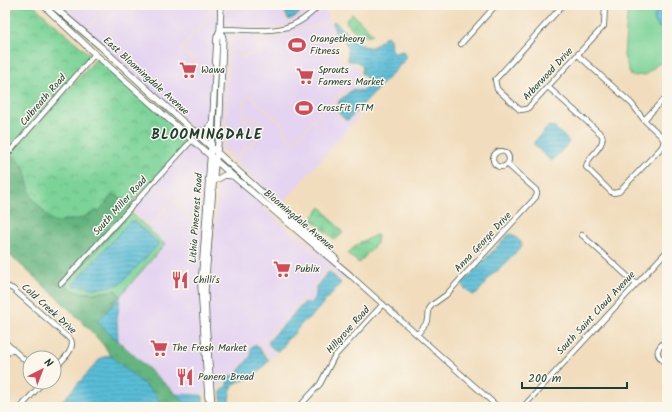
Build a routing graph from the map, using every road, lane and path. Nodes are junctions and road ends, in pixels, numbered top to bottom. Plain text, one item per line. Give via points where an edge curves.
1 (43, 5) edge
2 (52, 5) edge
3 (221, 5) edge
4 (319, 5) edge
5 (496, 5) edge
6 (563, 5) edge
7 (605, 5) edge
8 (220, 30) junction
9 (461, 44) dead end
10 (101, 47) junction
11 (95, 54) junction
12 (578, 55) junction
13 (548, 87) junction
14 (667, 99) edge
15 (644, 120) junction
16 (212, 123) junction
17 (194, 131) junction
18 (192, 140) junction
19 (211, 146) junction
20 (217, 152) junction
21 (210, 156) junction
22 (5, 157) edge
23 (216, 161) junction
24 (507, 164) dead end
25 (233, 176) junction
26 (214, 181) junction
27 (582, 235) dead end
28 (667, 251) edge
29 (350, 275) junction
30 (61, 284) dead end
31 (636, 284) junction
32 (5, 285) edge
33 (383, 304) junction
34 (417, 335) junction
35 (667, 339) edge
36 (5, 342) edge
37 (12, 348) junction
38 (5, 356) edge
39 (22, 357) edge
40 (62, 360) edge
41 (667, 365) edge
42 (36, 390) edge
43 (21, 407) edge
44 (211, 407) edge
45 (299, 407) edge
46 (498, 407) edge
47 (523, 407) edge

1 - 11 main road, East Bloomingdale Avenue
2 - 10 main road, East Bloomingdale Avenue
3 - 8 main road, Lithia Pinecrest Road
4 - 8 street via 299,23 286,28 271,31
5 - 9 street
6 - 13 street, Arborwood Drive via 495,80 497,89 520,110 527,109
7 - 12 street, Arborwood Drive via 604,26
8 - 16 main road, Lithia Pinecrest Road via 217,38
8 - 20 main road, Lithia Pinecrest Road via 222,38
10 - 11 main road
10 - 17 main road, East Bloomingdale Avenue
11 - 18 main road, Bloomingdale Avenue
11 - 22 street, Culbreath Road
12 - 13 street, Arborwood Drive
12 - 15 street via 632,104
13 - 15 street via 602,135 602,143 586,167 613,193 621,191 664,143 661,136
14 - 15 street
16 - 17 main road via 204,132
16 - 19 main road, Lithia Pinecrest Road
17 - 19 main road, East Bloomingdale Avenue
18 - 21 main road, Bloomingdale Avenue
18 - 30 street, South Miller Road
19 - 20 main road, East Bloomingdale Avenue
19 - 21 main road, Lithia Pinecrest Road
20 - 23 main road, Lithia Pinecrest Road
20 - 29 main road, East Bloomingdale Avenue via 322,245
21 - 23 main road, Bloomingdale Avenue
21 - 44 main road, Lithia Pinecrest Road via 201,286
23 - 25 main road, Bloomingdale Avenue
23 - 26 main road, Lithia Pinecrest Road
24 - 34 street, Anna George Drive via 536,190 536,197 446,295 432,305 428,321
25 - 26 main road via 225,175
25 - 29 main road, Bloomingdale Avenue
26 - 44 main road, Lithia Pinecrest Road via 205,290
27 - 31 street
28 - 31 street, South Saint Cloud Avenue
29 - 33 street, Bloomingdale Avenue
31 - 47 street, South Saint Cloud Avenue
32 - 40 street, Cold Creek Drive via 13,289 71,340 72,348
33 - 34 street, Bloomingdale Avenue
33 - 45 street, Hillgrove Road via 334,357 320,384
34 - 46 street, Bloomingdale Avenue
35 - 41 street via 657,353
36 - 37 street
37 - 38 street
37 - 39 street
42 - 43 street

